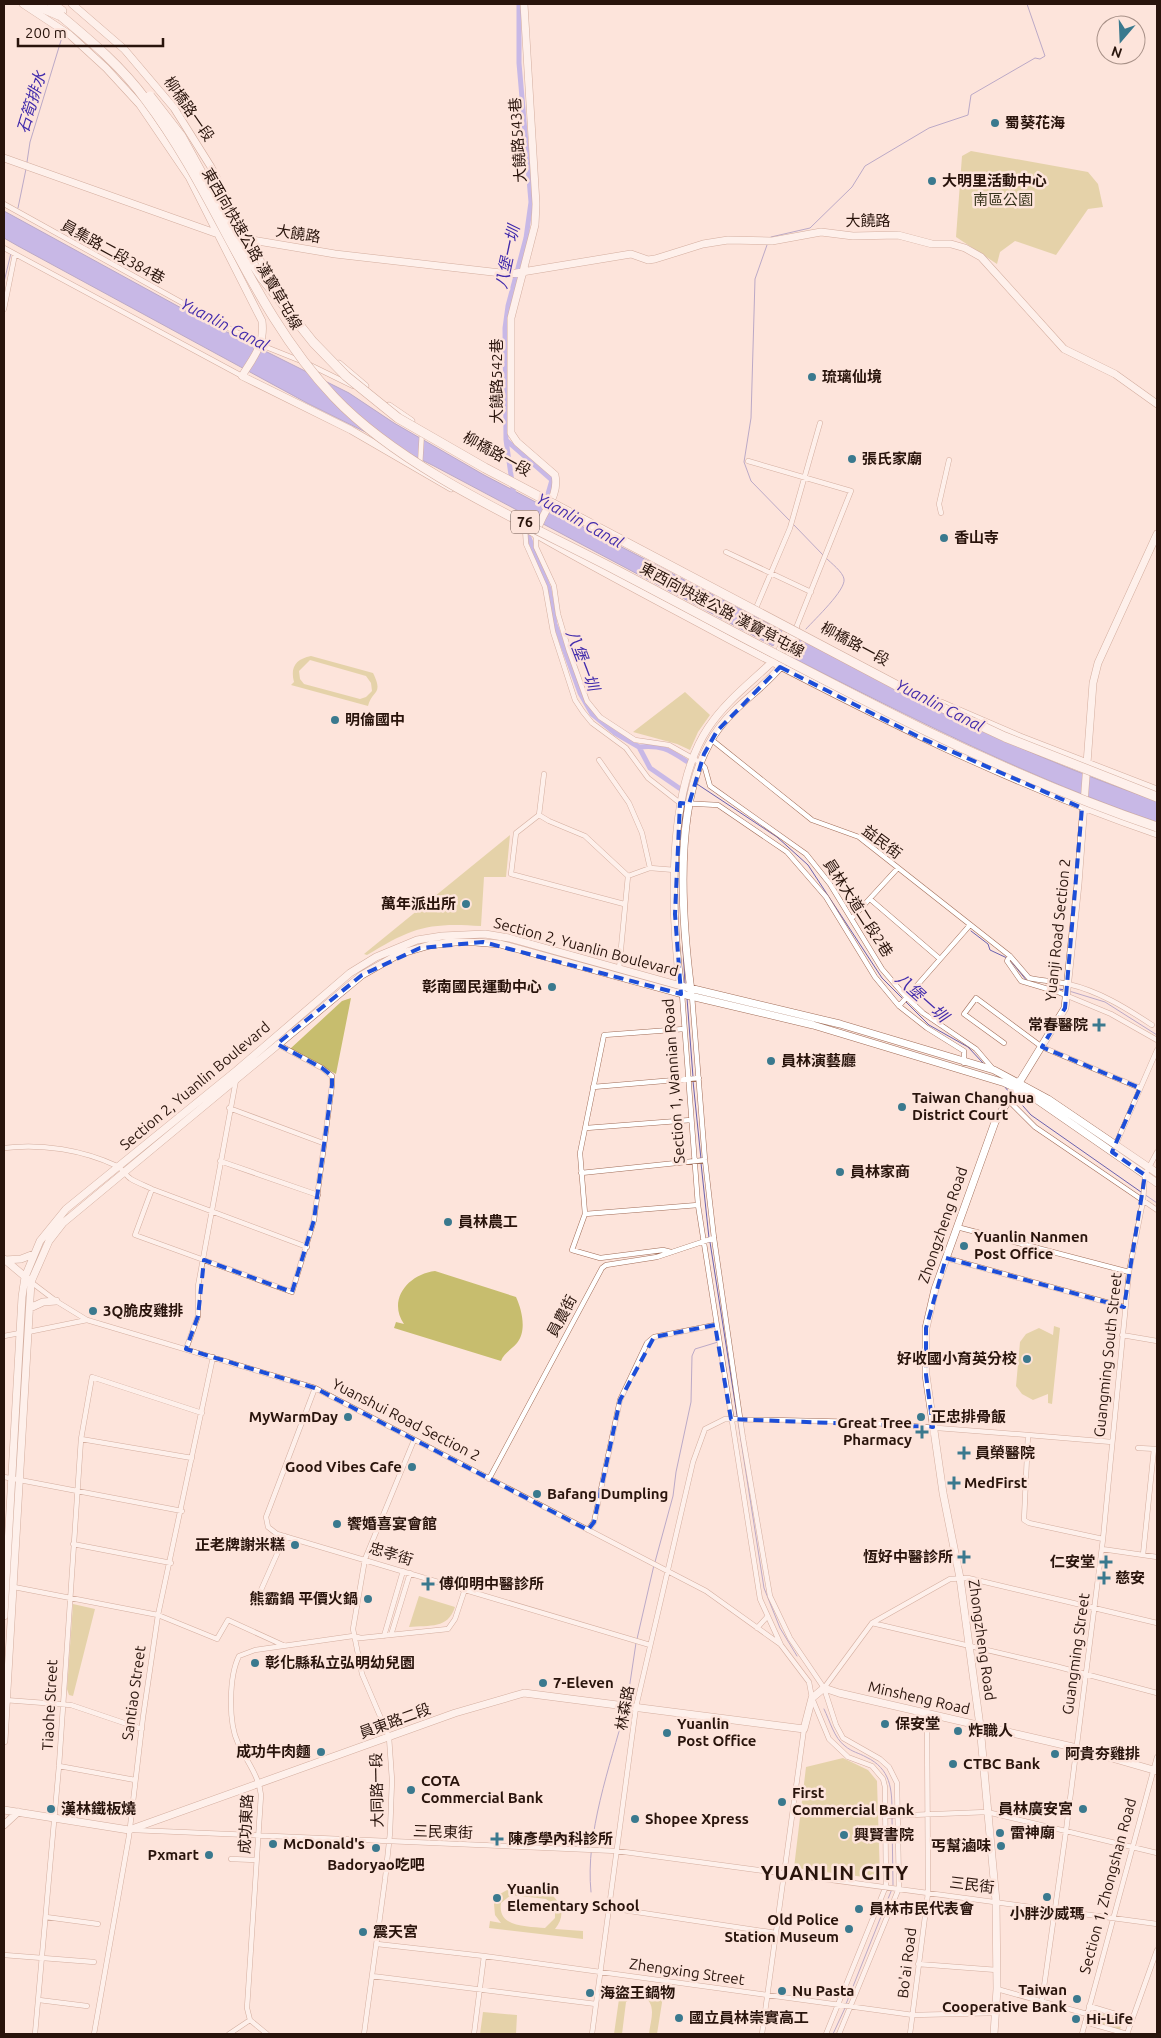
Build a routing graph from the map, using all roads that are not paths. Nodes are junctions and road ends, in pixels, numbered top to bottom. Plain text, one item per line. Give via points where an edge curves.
1 (23, 4) edge
2 (33, 4) edge
3 (44, 4) edge
4 (52, 4) edge
5 (72, 4) edge
6 (524, 4) edge
7 (61, 10) edge
8 (4, 158) edge
9 (4, 204) edge
10 (216, 234) junction
11 (247, 239) junction
12 (4, 248) edge
13 (15, 254) junction
14 (523, 273) junction
15 (4, 309) edge
16 (261, 345) junction
17 (242, 376) junction
18 (375, 395) junction
19 (1157, 404) edge
20 (820, 423) dead end
21 (422, 428) junction
22 (950, 460) dead end
23 (748, 461) dead end
24 (420, 472) junction
25 (805, 477) junction
26 (550, 503) junction
27 (941, 512) dead end
28 (525, 528) junction
29 (1157, 534) edge
30 (536, 535) junction
31 (726, 552) dead end
32 (771, 573) junction
33 (812, 592) junction
34 (756, 608) junction
35 (796, 628) junction
36 (783, 655) junction
37 (772, 662) junction
38 (780, 667) junction
39 (712, 740) junction
40 (599, 760) dead end
41 (696, 763) junction
42 (1086, 764) junction
43 (544, 774) dead end
44 (1157, 790) edge
45 (1157, 797) edge
46 (681, 799) junction
47 (690, 801) junction
48 (1082, 808) junction
49 (539, 815) junction
50 (1157, 826) edge
51 (1157, 834) edge
52 (650, 868) junction
53 (897, 869) junction
54 (675, 870) junction
55 (628, 876) junction
56 (870, 899) junction
57 (624, 904) junction
58 (852, 918) junction
59 (970, 925) junction
60 (1010, 956) junction
61 (940, 959) junction
62 (619, 969) junction
63 (1067, 984) junction
64 (691, 988) junction
65 (681, 990) junction
66 (692, 996) junction
67 (1066, 996) junction
68 (906, 998) junction
69 (899, 1006) junction
70 (1152, 1025) dead end
71 (684, 1029) junction
72 (1157, 1040) edge
73 (1004, 1043) dead end
74 (277, 1044) junction
75 (905, 1047) junction
76 (1042, 1047) junction
77 (1157, 1050) edge
78 (964, 1063) junction
79 (994, 1070) junction
80 (699, 1078) junction
81 (236, 1079) junction
82 (686, 1079) junction
83 (1017, 1085) junction
84 (594, 1087) junction
85 (1140, 1088) junction
86 (1008, 1100) junction
87 (229, 1108) junction
88 (691, 1120) junction
89 (586, 1128) junction
90 (323, 1143) junction
91 (1116, 1144) junction
92 (4, 1148) edge
93 (1157, 1152) edge
94 (705, 1160) junction
95 (220, 1161) junction
96 (693, 1161) junction
97 (1150, 1168) junction
98 (121, 1170) junction
99 (581, 1173) junction
100 (1157, 1173) edge
101 (1145, 1175) junction
102 (1157, 1183) edge
103 (152, 1189) junction
104 (318, 1195) junction
105 (1143, 1201) junction
106 (698, 1205) junction
107 (1157, 1210) edge
108 (210, 1211) junction
109 (585, 1214) junction
110 (957, 1227) junction
111 (714, 1238) junction
112 (703, 1242) junction
113 (307, 1247) junction
114 (672, 1252) junction
115 (34, 1254) junction
116 (946, 1258) junction
117 (4, 1260) edge
118 (204, 1260) junction
119 (1129, 1272) junction
120 (28, 1279) junction
121 (56, 1301) junction
122 (1124, 1307) junction
123 (30, 1308) junction
124 (87, 1320) junction
125 (715, 1325) junction
126 (28, 1332) junction
127 (20, 1334) junction
128 (1122, 1334) junction
129 (4, 1336) edge
130 (1157, 1341) edge
131 (186, 1349) junction
132 (213, 1357) junction
133 (315, 1388) junction
134 (202, 1413) junction
135 (740, 1418) junction
136 (731, 1419) junction
137 (933, 1427) junction
138 (1028, 1435) junction
139 (82, 1438) junction
140 (414, 1440) junction
141 (1112, 1442) junction
142 (1138, 1448) dead end
143 (1156, 1449) edge
144 (192, 1458) junction
145 (4, 1477) edge
146 (12, 1478) junction
147 (489, 1479) junction
148 (20, 1480) junction
149 (78, 1491) junction
150 (182, 1510) junction
151 (588, 1530) junction
152 (285, 1536) junction
153 (1102, 1539) junction
154 (73, 1544) junction
155 (1102, 1549) junction
156 (1143, 1555) junction
157 (1157, 1557) edge
158 (365, 1560) junction
159 (171, 1563) junction
160 (667, 1570) junction
161 (403, 1571) junction
162 (410, 1573) junction
163 (960, 1578) junction
164 (14, 1587) junction
165 (465, 1589) junction
166 (261, 1590) dead end
167 (70, 1598) junction
168 (1095, 1607) junction
169 (158, 1615) junction
170 (4, 1616) edge
171 (768, 1617) junction
172 (872, 1623) junction
173 (1157, 1623) edge
174 (757, 1628) junction
175 (391, 1635) junction
176 (353, 1636) junction
177 (384, 1636) junction
178 (650, 1645) junction
179 (781, 1645) junction
180 (968, 1645) junction
181 (285, 1646) junction
182 (1086, 1674) junction
183 (824, 1688) junction
184 (1157, 1693) edge
185 (812, 1698) junction
186 (5, 1700) edge
187 (62, 1704) junction
188 (636, 1707) junction
189 (927, 1714) junction
190 (980, 1726) junction
191 (142, 1728) junction
192 (804, 1729) junction
193 (389, 1737) junction
194 (4, 1741) edge
195 (1077, 1748) junction
196 (1157, 1756) edge
197 (59, 1766) junction
198 (1155, 1770) edge
199 (135, 1780) junction
200 (260, 1783) junction
201 (4, 1810) edge
202 (18, 1812) junction
203 (987, 1812) junction
204 (928, 1815) junction
205 (886, 1816) junction
206 (898, 1816) junction
207 (54, 1818) junction
208 (4, 1825) edge
209 (129, 1830) junction
210 (1066, 1831) junction
211 (258, 1837) junction
212 (389, 1842) junction
213 (1133, 1847) junction
214 (617, 1851) junction
215 (1157, 1854) edge
216 (231, 1859) dead end
217 (256, 1860) junction
218 (784, 1874) junction
219 (886, 1886) junction
220 (899, 1888) junction
221 (928, 1893) junction
222 (996, 1901) junction
223 (610, 1908) junction
224 (1054, 1908) junction
225 (46, 1917) junction
226 (1113, 1918) junction
227 (98, 1924) dead end
228 (1157, 1924) edge
229 (776, 1933) junction
230 (377, 1944) junction
231 (1157, 1950) edge
232 (4, 1955) edge
233 (484, 1956) junction
234 (42, 1958) junction
235 (94, 1962) dead end
236 (918, 1964) junction
237 (997, 1970) junction
238 (601, 1973) junction
239 (372, 1976) junction
240 (480, 1989) junction
241 (997, 1989) junction
242 (768, 1995) junction
243 (39, 2000) junction
244 (1042, 2001) junction
245 (596, 2004) junction
246 (838, 2005) junction
247 (87, 2006) dead end
248 (1089, 2006) junction
249 (850, 2007) junction
250 (995, 2013) junction
251 (1087, 2014) junction
252 (913, 2015) junction
253 (1132, 2019) junction
254 (250, 2020) junction
255 (1085, 2022) junction
256 (35, 2034) edge
257 (94, 2034) edge
258 (229, 2034) edge
259 (267, 2034) edge
260 (364, 2034) edge
261 (474, 2034) edge
262 (592, 2034) edge
263 (762, 2034) edge
264 (826, 2034) edge
265 (839, 2034) edge
266 (910, 2034) edge
267 (994, 2034) edge
268 (1082, 2034) edge
269 (1127, 2034) edge

1 - 10 street via 70,36 140,105 189,177
2 - 7 highway
3 - 7 highway, 東西向快速公路 漢寶草屯線 / 76
4 - 7 highway, 東西向快速公路 漢寶草屯線 / 76
5 - 11 street, 柳橋路一段 via 124,49 174,108 211,166
6 - 14 street, 大饒路543巷 via 536,204 535,225
7 - 45 highway, 東西向快速公路 漢寶草屯線 / 76, bridge via 100,42 180,136 243,249 313,342 346,376 398,418 484,468 913,694 1005,737
7 - 50 highway, 東西向快速公路 漢寶草屯線 / 76, bridge via 113,61 146,100 197,180 257,292 308,368 336,399 383,439 470,493 854,695 996,763
8 - 10 street, 大饒路
9 - 16 street, 員集路二段384巷 via 46,230
10 - 11 street, 大饒路
10 - 16 street via 262,321
11 - 14 street, 大饒路 via 336,254
11 - 18 street, 柳橋路一段 via 268,276 304,326 333,358
12 - 13 street
13 - 15 street
13 - 17 street
14 - 19 street, 大饒路 via 631,254 655,259 728,240 772,241 821,232 854,236 898,235 932,244 951,244 981,257 1064,349 1115,374
14 - 26 street, 大饒路542巷 via 511,318 511,433 555,475 555,492
16 - 17 street
16 - 18 street, 員集路二段384巷
17 - 24 street via 351,430
18 - 21 street, 柳橋路一段
20 - 25 street
21 - 24 street
21 - 26 street, 柳橋路一段
22 - 27 street via 939,504
23 - 25 street
24 - 28 street
25 - 32 street via 790,528
25 - 33 street via 851,491
26 - 30 street
26 - 34 street, 柳橋路一段
28 - 30 street
28 - 46 street via 526,544 545,587 553,632 575,700 592,723 626,748 648,778
29 - 42 street via 1098,663
30 - 37 street
30 - 41 street via 536,547 554,586 558,614 587,701 600,718 634,740 669,745
31 - 32 street
32 - 33 street
32 - 34 street
33 - 35 street
34 - 35 street, 柳橋路一段
35 - 36 street
35 - 42 street, 柳橋路一段 via 915,690
36 - 37 street, Section 1, Wannian Road
36 - 38 street, Section 1, Wannian Road
37 - 38 street
37 - 41 street, Section 1, Wannian Road via 717,716 702,739
38 - 39 street, Section 1, Wannian Road via 733,712
38 - 48 street via 922,738
39 - 41 street, Section 1, Wannian Road
39 - 53 street, 益民街 via 812,820 859,837
40 - 52 street via 629,803 642,833
41 - 46 street, Section 1, Wannian Road
41 - 47 street, Section 1, Wannian Road
41 - 58 street, 員林大道二段2巷 via 705,768 710,786 806,854
42 - 44 street, 柳橋路一段
42 - 48 street, Yuanji Road Section 2
43 - 49 street
46 - 47 street
46 - 54 street, Section 1, Wannian Road
47 - 64 street, Section 1, Wannian Road via 683,886
47 - 69 street via 718,805 787,852 826,897 875,977
48 - 51 street
48 - 63 street, Yuanji Road Section 2
49 - 55 street via 585,836
49 - 57 street via 516,833 511,874
52 - 54 street
52 - 55 street
53 - 56 street
53 - 59 street, 益民街
54 - 65 street, Section 1, Wannian Road
55 - 57 street
56 - 58 street
56 - 61 street
57 - 62 street
58 - 68 street, 員林大道二段2巷 via 882,968
59 - 60 street, 益民街
59 - 61 street
60 - 63 street, 益民街 via 1029,978
60 - 67 street via 1007,961 1021,981
61 - 68 street
62 - 65 street, Section 2, Yuanlin Boulevard
62 - 98 street, Section 2, Yuanlin Boulevard via 485,934 417,940 376,957 350,973
63 - 67 street, Yuanji Road Section 2
63 - 70 street, 益民街 via 1116,1002
64 - 65 street, Section 2, Yuanlin Boulevard
64 - 66 street, Section 1, Wannian Road
64 - 75 street, Section 2, Yuanlin Boulevard via 815,1018
65 - 66 street, Section 2, Yuanlin Boulevard
65 - 71 street, Section 1, Wannian Road
65 - 74 street, Section 2, Yuanlin Boulevard via 500,944 442,943 399,954 380,963
66 - 75 street, Section 2, Yuanlin Boulevard
66 - 80 street, Section 1, Wannian Road
67 - 72 street via 1111,1014
67 - 76 street, Yuanji Road Section 2 via 1062,1013
68 - 69 street
68 - 79 street, 員林大道二段2巷 via 976,1049
69 - 78 street via 964,1051
71 - 82 street, Section 1, Wannian Road
71 - 84 street via 604,1035
73 - 76 street via 964,1014 976,998
74 - 81 street, Section 2, Yuanlin Boulevard
74 - 90 street via 332,1076
75 - 78 street, Section 2, Yuanlin Boulevard
75 - 83 street, Section 2, Yuanlin Boulevard
76 - 83 street, Yuanji Road Section 2
76 - 85 street
77 - 85 street
78 - 79 street, Section 2, Yuanlin Boulevard
79 - 83 street, Section 2, Yuanlin Boulevard
80 - 82 street
80 - 94 street, Section 1, Wannian Road
81 - 87 street
81 - 98 street, Section 2, Yuanlin Boulevard
82 - 84 street
82 - 88 street, Section 1, Wannian Road
83 - 86 street, Zhongzheng Road
83 - 91 street
83 - 101 street
84 - 89 street
85 - 91 street
86 - 105 street via 1035,1127
86 - 110 street, Zhongzheng Road via 988,1138
87 - 90 street
87 - 95 street
88 - 89 street
88 - 96 street, Section 1, Wannian Road
89 - 99 street via 580,1154
90 - 104 street
91 - 97 street
92 - 98 street via 52,1148 73,1152
93 - 97 street
94 - 96 street
94 - 111 street, Section 1, Wannian Road
95 - 104 street
95 - 108 street
96 - 99 street
96 - 106 street, Section 1, Wannian Road
97 - 100 street
97 - 101 street
98 - 103 street
98 - 115 street, Section 2, Yuanlin Boulevard via 66,1209 40,1241
98 - 120 street, Section 2, Yuanlin Boulevard via 63,1223 48,1241
99 - 109 street
101 - 102 street
101 - 105 street, Guangming South Street
103 - 108 street
103 - 118 street via 135,1235
104 - 113 street
105 - 107 street
105 - 119 street, Guangming South Street
106 - 109 street
106 - 112 street, Section 1, Wannian Road
108 - 113 street
108 - 118 street
109 - 114 street via 572,1250 600,1258 662,1250
110 - 116 street, Zhongzheng Road
110 - 119 street
111 - 112 street, 員農街
111 - 135 street, Section 1, Wannian Road
112 - 114 street, 員農街
112 - 125 street, Section 1, Wannian Road
113 - 118 street via 292,1292
114 - 147 street, 員農街 via 602,1268
115 - 117 street via 21,1260
115 - 120 street, Section 2, Yuanlin Boulevard
116 - 122 street
116 - 137 street, Zhongzheng Road via 926,1328 926,1375
117 - 120 street, Yuanshui Road Section 2
118 - 131 street via 198,1286 198,1316
119 - 122 street, Guangming South Street
120 - 121 street, Yuanshui Road Section 2
120 - 123 street
120 - 127 street
121 - 123 street
121 - 124 street, Yuanshui Road Section 2
122 - 128 street, Guangming South Street
123 - 126 street
124 - 126 street
124 - 131 street, Yuanshui Road Section 2
125 - 136 street, Section 1, Wannian Road
125 - 151 street via 654,1337 647,1343 620,1400 594,1522
126 - 148 street
127 - 129 street
127 - 146 street
128 - 130 street
128 - 141 street, Guangming South Street
131 - 132 street, Yuanshui Road Section 2
132 - 133 street, Yuanshui Road Section 2
132 - 134 street, Santiao Street
133 - 140 street, Yuanshui Road Section 2
133 - 152 street, 忠孝街 via 266,1518 268,1527
134 - 139 street, Tiaohe Street via 92,1377
134 - 144 street, Santiao Street
135 - 136 street, 林森路
135 - 137 street, 林森路
135 - 183 street, Section 1, Wannian Road via 770,1596 790,1638
136 - 160 street, 林森路 via 721,1420 706,1429 701,1437
136 - 171 street, Section 1, Wannian Road via 760,1599
137 - 138 street
137 - 163 street, Zhongzheng Road
138 - 141 street
138 - 153 street via 1024,1520
139 - 144 street
139 - 149 street, Tiaohe Street
140 - 147 street, Yuanshui Road Section 2
140 - 158 street, 大同路一段
141 - 153 street, Guangming South Street
142 - 143 street
143 - 156 street
144 - 150 street, Santiao Street
145 - 146 street
146 - 148 street
146 - 170 street
147 - 151 street, Yuanshui Road Section 2
148 - 149 street
148 - 164 street
149 - 150 street
149 - 154 street, Tiaohe Street
150 - 159 street, Santiao Street
151 - 160 street, Yuanshui Road Section 2
152 - 158 street, 忠孝街
152 - 166 street
153 - 155 street, Guangming Street
154 - 159 street
154 - 167 street, Tiaohe Street
155 - 156 street
155 - 168 street, Guangming Street
156 - 157 street
158 - 161 street, 忠孝街
158 - 176 street, 大同路一段
159 - 169 street, Santiao Street
160 - 174 street, Yuanshui Road Section 2 via 706,1591
160 - 178 street, 林森路
161 - 162 street, 忠孝街
161 - 177 street
162 - 165 street, 忠孝街
162 - 175 street
163 - 168 street
163 - 172 street via 950,1579
163 - 180 street, Zhongzheng Road
164 - 167 street
164 - 186 street
165 - 175 street, 成功東路 via 455,1620 448,1629
165 - 178 street, 忠孝街
167 - 169 street
167 - 187 street, Tiaohe Street
168 - 173 street
168 - 182 street, Guangming Street
169 - 181 street via 217,1639 228,1620
169 - 191 street, Santiao Street
171 - 174 street
171 - 179 street, Section 1, Wannian Road
172 - 180 street
172 - 183 street
174 - 179 street, Yuanshui Road Section 2
175 - 177 street, 成功東路
176 - 177 street, 成功東路
176 - 181 street, 成功東路
176 - 193 street, 大同路一段 via 362,1674
178 - 188 street, 林森路
179 - 185 street via 809,1682
180 - 182 street
180 - 190 street, Zhongzheng Road
181 - 200 street, 成功東路 via 239,1656 233,1668 231,1721 237,1741
182 - 184 street
182 - 195 street, Guangming Street
183 - 185 street
183 - 189 street, Minsheng Road
183 - 206 street, Section 1, Wannian Road via 843,1738 880,1759 894,1774
185 - 192 street
185 - 205 street via 829,1739 848,1757 872,1766 883,1779
186 - 187 street
186 - 194 street
187 - 191 street
187 - 197 street, Tiaohe Street
188 - 192 street, 員東路二段
188 - 193 street, 員東路二段 via 524,1693
188 - 214 street, 林森路
189 - 190 street, Minsheng Road
189 - 204 street, Bo'ai Road
190 - 195 street, Minsheng Road
190 - 203 street, Zhongzheng Road
191 - 199 street, Santiao Street
192 - 218 street
193 - 200 street, 員東路二段
193 - 212 street, 大同路一段 via 392,1802
195 - 198 street, Minsheng Road
195 - 210 street, Guangming Street
196 - 198 street, Section 1, Zhongshan Road
197 - 199 street
197 - 207 street, Tiaohe Street
198 - 213 street, Section 1, Zhongshan Road
199 - 209 street, Santiao Street
200 - 209 street, 員東路二段
200 - 211 street, 成功東路
201 - 202 street, 員東路二段
202 - 207 street, 員東路二段
202 - 208 street
203 - 204 street
203 - 210 street
203 - 222 street, Zhongzheng Road
204 - 206 street
204 - 221 street, Bo'ai Road
205 - 206 street
205 - 219 street
206 - 220 street, Section 1, Wannian Road
207 - 209 street, 員東路二段
207 - 225 street, Tiaohe Street
209 - 211 street, 三民東街
209 - 257 street, Santiao Street
210 - 213 street
210 - 224 street, Guangming Street
211 - 212 street, 三民東街
211 - 217 street, 成功東路
212 - 214 street, 三民東街
212 - 230 street, 大同路一段
213 - 215 street
213 - 226 street, Section 1, Zhongshan Road
214 - 218 street, 三民東街
214 - 223 street, 林森路
216 - 217 street
217 - 254 street, 成功東路 via 247,1995
218 - 219 street, 三民街
218 - 229 street
219 - 220 street, 三民街
219 - 246 street
220 - 221 street, 三民街
220 - 249 street
221 - 222 street, 三民街
221 - 236 street, Bo'ai Road
222 - 224 street, 三民街
222 - 237 street, Zhongzheng Road
223 - 229 street
223 - 238 street, 林森路
224 - 226 street, 三民街
224 - 244 street, Guangming Street
225 - 227 street
225 - 234 street, Tiaohe Street
226 - 228 street, 三民街
226 - 248 street, Section 1, Zhongshan Road
229 - 242 street
230 - 233 street, Zhengxing Street
230 - 239 street, 大同路一段
231 - 253 street
232 - 234 street
233 - 238 street, Zhengxing Street
233 - 240 street
234 - 235 street
234 - 243 street, Tiaohe Street
236 - 237 street
236 - 252 street, Bo'ai Road
237 - 241 street, Zhongzheng Road
238 - 242 street, Zhengxing Street
238 - 245 street, 林森路
239 - 240 street
239 - 260 street, 大同路一段
240 - 245 street
240 - 261 street
241 - 244 street
241 - 250 street, Zhongzheng Road
242 - 246 street, Zhengxing Street
242 - 263 street
243 - 247 street
243 - 256 street, Tiaohe Street
244 - 251 street
245 - 262 street, 林森路
246 - 249 street, Zhengxing Street
246 - 264 street
248 - 251 street, Section 1, Zhongshan Road
248 - 253 street
249 - 252 street, Zhengxing Street
249 - 265 street
250 - 252 street, Zhengxing Street
250 - 267 street, Zhongzheng Road
251 - 255 street, Section 1, Zhongshan Road
252 - 266 street, Bo'ai Road
253 - 269 street
254 - 258 street
254 - 259 street
255 - 268 street, Section 1, Zhongshan Road
255 - 269 street

